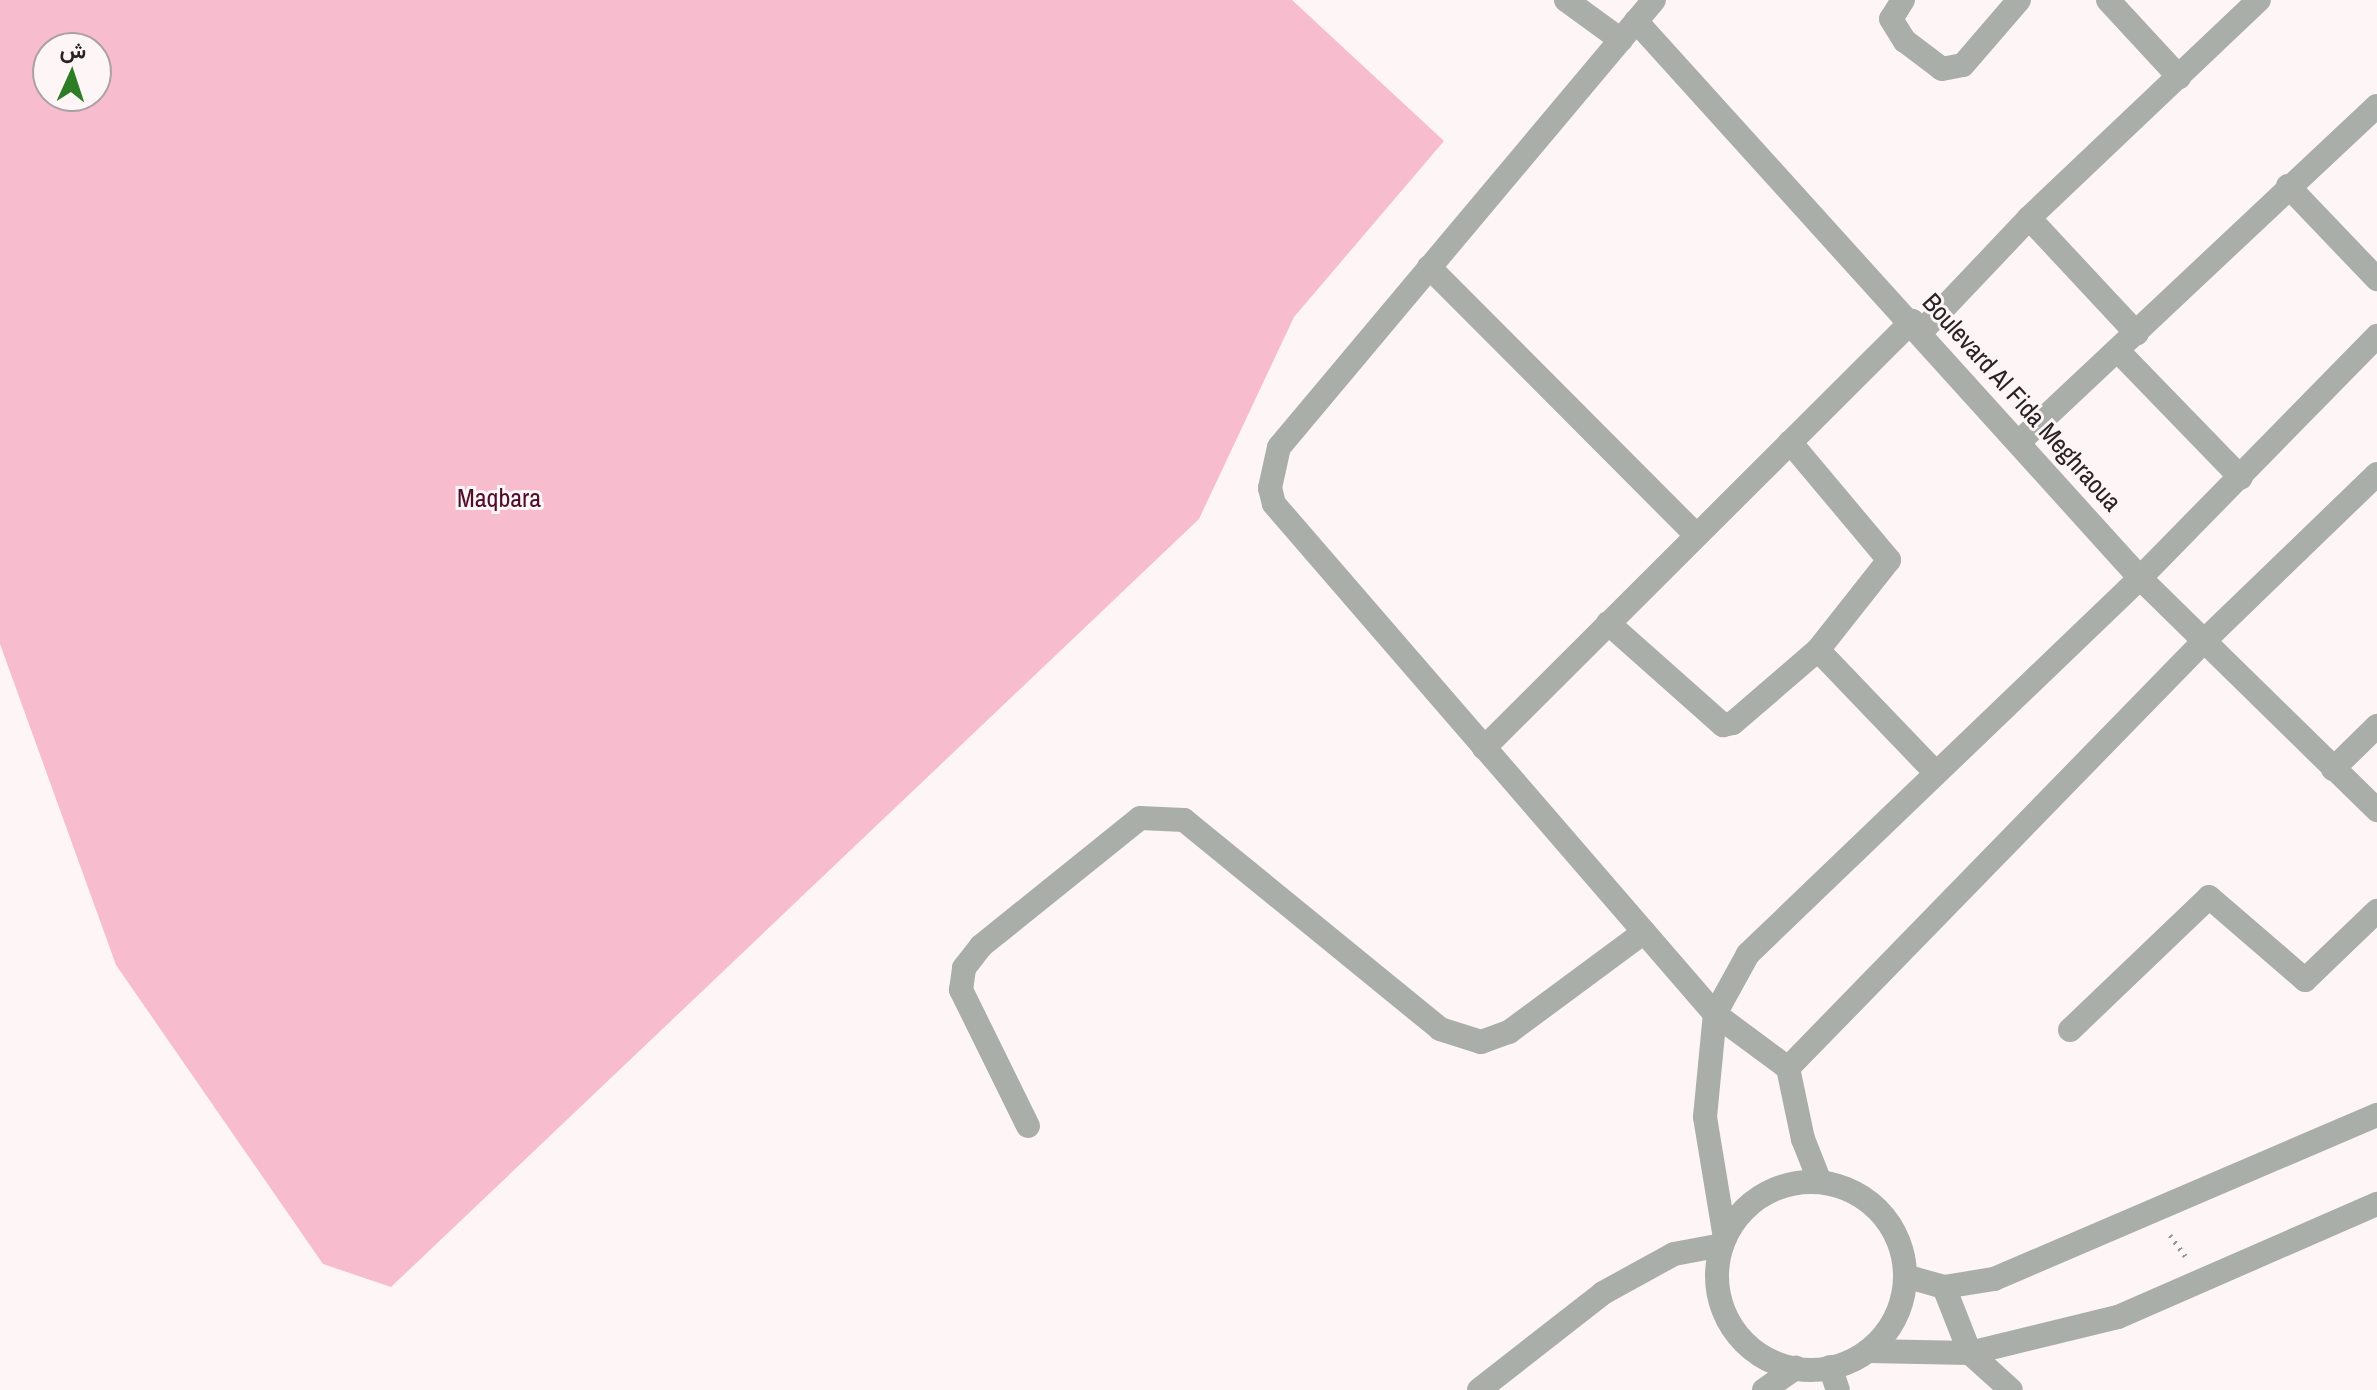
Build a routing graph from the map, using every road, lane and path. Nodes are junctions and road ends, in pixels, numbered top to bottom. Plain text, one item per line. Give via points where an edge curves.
1 (1566, 0) edge
2 (1654, 0) edge
3 (1903, 0) edge
4 (2019, 0) edge
5 (2108, 0) edge
6 (2259, 0) edge
7 (1628, 30) junction
8 (2179, 77) junction
9 (2377, 106) edge
10 (2288, 186) junction
11 (2029, 218) junction
12 (1429, 267) junction
13 (2377, 279) edge
14 (1916, 326) junction
15 (2137, 334) junction
16 (2377, 336) edge
17 (2119, 352) junction
18 (2021, 440) junction
19 (1790, 442) junction
20 (2377, 474) edge
21 (2241, 478) junction
22 (1695, 534) junction
23 (2140, 578) junction
24 (1608, 623) junction
25 (2203, 642) junction
26 (1818, 650) junction
27 (2377, 726) edge
28 (1484, 748) junction
29 (2333, 769) junction
30 (1934, 771) junction
31 (2377, 810) edge
32 (2377, 911) edge
33 (1644, 932) junction
34 (1715, 1014) junction
35 (2070, 1030) dead end
36 (1788, 1068) junction
37 (2377, 1115) edge
38 (1028, 1126) dead end
39 (1820, 1182) junction
40 (2377, 1204) edge
41 (2154, 1211) junction
42 (1723, 1241) junction
43 (1905, 1276) junction
44 (2201, 1281) junction
45 (1944, 1287) junction
46 (1868, 1351) junction
47 (1970, 1353) junction
48 (1796, 1368) junction
49 (1834, 1379) edge
50 (1479, 1390) edge
51 (1764, 1390) edge
52 (2011, 1390) edge

1 - 7 street, Boulevard Al Fida Meghraoua
2 - 7 street
3 - 4 street via 1891,19 1905,41 1942,69 1963,65
5 - 8 street
6 - 8 street
7 - 12 street
7 - 14 street, Boulevard Al Fida Meghraoua
8 - 11 street
9 - 10 street
10 - 13 street
10 - 15 street
11 - 14 street
11 - 15 street
12 - 22 street
12 - 28 street via 1279,447 1270,488 1274,504
14 - 18 street, Boulevard Al Fida Meghraoua
14 - 19 street
15 - 17 street
16 - 21 street
17 - 18 street
17 - 21 street
18 - 23 street, Boulevard Al Fida Meghraoua
19 - 22 street
19 - 26 street via 1889,560
20 - 25 street
21 - 23 street
22 - 24 street
23 - 25 street, Boulevard Al Fida Meghraoua
23 - 30 street
24 - 26 street via 1723,725 1733,723
24 - 28 street
25 - 29 street, Boulevard Al Fida Meghraoua
25 - 36 street
26 - 30 street
27 - 29 street
28 - 33 street
29 - 31 street, Boulevard Al Fida Meghraoua
30 - 34 street via 1748,954
32 - 35 street via 2305,980 2209,897
33 - 34 street
33 - 38 street via 1509,1032 1481,1042 1440,1029 1184,820 1140,818 981,946 964,968 961,990
34 - 36 street
34 - 42 street via 1705,1117
36 - 39 street via 1803,1139
37 - 41 street
39 - 42 street via 1796,1182 1753,1202
39 - 43 street via 1871,1203 1901,1248
40 - 44 street
41 - 44 path
41 - 45 street via 1994,1279
42 - 48 street via 1717,1285 1730,1323 1758,1353
42 - 50 street via 1674,1254 1603,1293
43 - 45 street
43 - 46 street via 1895,1317
44 - 47 street via 2118,1317
45 - 47 street
46 - 47 street
46 - 49 street
47 - 52 street
48 - 49 street
48 - 51 street

